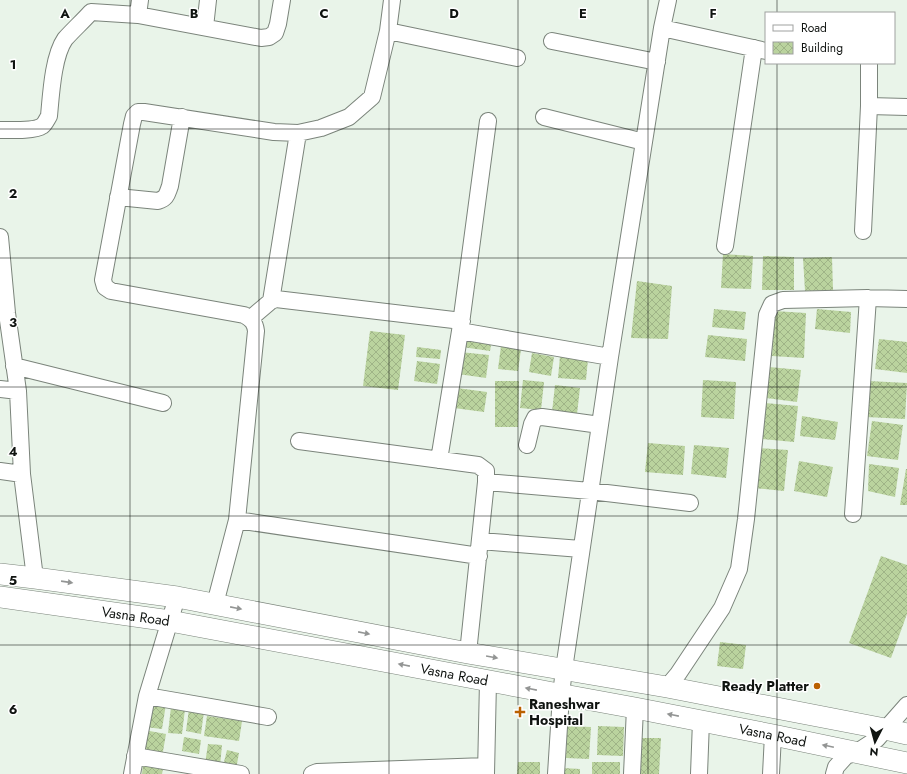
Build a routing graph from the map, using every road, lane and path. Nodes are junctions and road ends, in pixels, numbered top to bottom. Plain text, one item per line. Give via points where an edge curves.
1 (208, 0) edge
2 (282, 0) edge
3 (392, 0) edge
4 (668, 0) edge
5 (139, 7) edge
6 (205, 27) junction
7 (662, 28) junction
8 (388, 31) junction
9 (552, 41) dead end
10 (760, 49) edge
11 (517, 58) dead end
12 (657, 62) junction
13 (869, 64) edge
14 (868, 106) junction
15 (907, 107) edge
16 (182, 117) junction
17 (544, 117) dead end
18 (488, 121) dead end
19 (0, 130) edge
20 (298, 133) junction
21 (644, 142) junction
22 (118, 197) junction
23 (863, 231) dead end
24 (0, 236) edge
25 (725, 246) dead end
26 (868, 298) junction
27 (907, 299) edge
28 (271, 301) junction
29 (4, 313) edge
30 (251, 318) junction
31 (461, 326) junction
32 (610, 357) junction
33 (14, 366) junction
34 (0, 389) edge
35 (18, 392) junction
36 (163, 403) dead end
37 (600, 425) junction
38 (298, 441) dead end
39 (528, 445) dead end
40 (439, 460) junction
41 (0, 471) edge
42 (22, 474) junction
43 (486, 482) junction
44 (590, 491) junction
45 (690, 503) dead end
46 (853, 514) dead end
47 (237, 520) junction
48 (479, 548) junction
49 (581, 549) junction
50 (0, 574) edge
51 (35, 578) junction
52 (0, 597) edge
53 (177, 597) junction
54 (215, 604) junction
55 (170, 621) junction
56 (468, 653) junction
57 (564, 669) junction
58 (488, 681) junction
59 (667, 687) junction
60 (561, 695) junction
61 (148, 696) junction
62 (907, 705) edge
63 (635, 708) junction
64 (268, 717) dead end
65 (701, 721) junction
66 (885, 729) junction
67 (907, 734) edge
68 (773, 735) junction
69 (857, 752) junction
70 (136, 756) junction
71 (907, 763) edge
72 (486, 770) edge
73 (132, 774) edge
74 (241, 774) edge
75 (312, 774) edge
76 (556, 774) edge
77 (632, 774) edge
78 (699, 774) edge
79 (771, 774) edge
80 (834, 774) edge

1 - 6 street
2 - 6 street via 276,33 269,37 261,38
3 - 8 street
4 - 7 street
5 - 6 street
5 - 19 street via 91,12 65,40 58,53 46,122 41,127 33,129
7 - 10 street
7 - 12 street
8 - 11 street
8 - 20 street via 372,97 349,117 321,128
9 - 12 street
10 - 25 street
12 - 21 street
13 - 14 street
14 - 15 street
14 - 23 street
16 - 20 street via 274,132
16 - 22 street via 170,186 164,199 158,201
16 - 22 street via 144,112 138,112 134,116
17 - 21 street
18 - 31 street
20 - 28 street
21 - 32 street
22 - 30 street via 103,280 105,287 111,291 244,314
24 - 29 street
26 - 27 street
26 - 46 street
26 - 59 street via 783,300 772,304 767,315 739,569 722,608
28 - 30 street
28 - 31 street via 276,299
29 - 33 street
30 - 47 street via 256,331
31 - 32 street
31 - 40 street
32 - 37 street
33 - 35 street
33 - 36 street
34 - 35 street
35 - 42 street
37 - 39 street via 535,418
37 - 44 street
38 - 40 street
40 - 43 street via 478,465 486,471
41 - 42 street
42 - 51 street
43 - 44 street
43 - 48 street
44 - 45 street
44 - 49 street
47 - 48 street
47 - 54 street
48 - 49 street
48 - 56 street
49 - 57 street
50 - 51 main road, Vasna Road
51 -> 53 main road, Vasna Road
52 - 55 main road, Vasna Road
53 - 54 main road, Vasna Road
53 - 55 street
54 -> 56 main road, Vasna Road
58 -> 55 main road, Vasna Road
55 - 61 street
56 -> 57 main road, Vasna Road
57 - 59 main road, Vasna Road
57 - 60 street
60 -> 58 main road, Vasna Road
58 - 72 street
59 - 66 main road, Vasna Road
60 - 63 main road, Vasna Road
60 - 76 street
61 - 64 street
61 - 70 street
62 - 66 street
65 -> 63 main road, Vasna Road
63 - 77 street
65 - 68 main road, Vasna Road
65 - 78 street
66 - 67 main road, Vasna Road
66 - 69 street via 877,739
69 -> 68 main road, Vasna Road
68 - 79 street
69 - 71 main road, Vasna Road
69 - 80 street via 846,756 836,767
70 - 73 street
70 - 74 street
72 - 75 street

